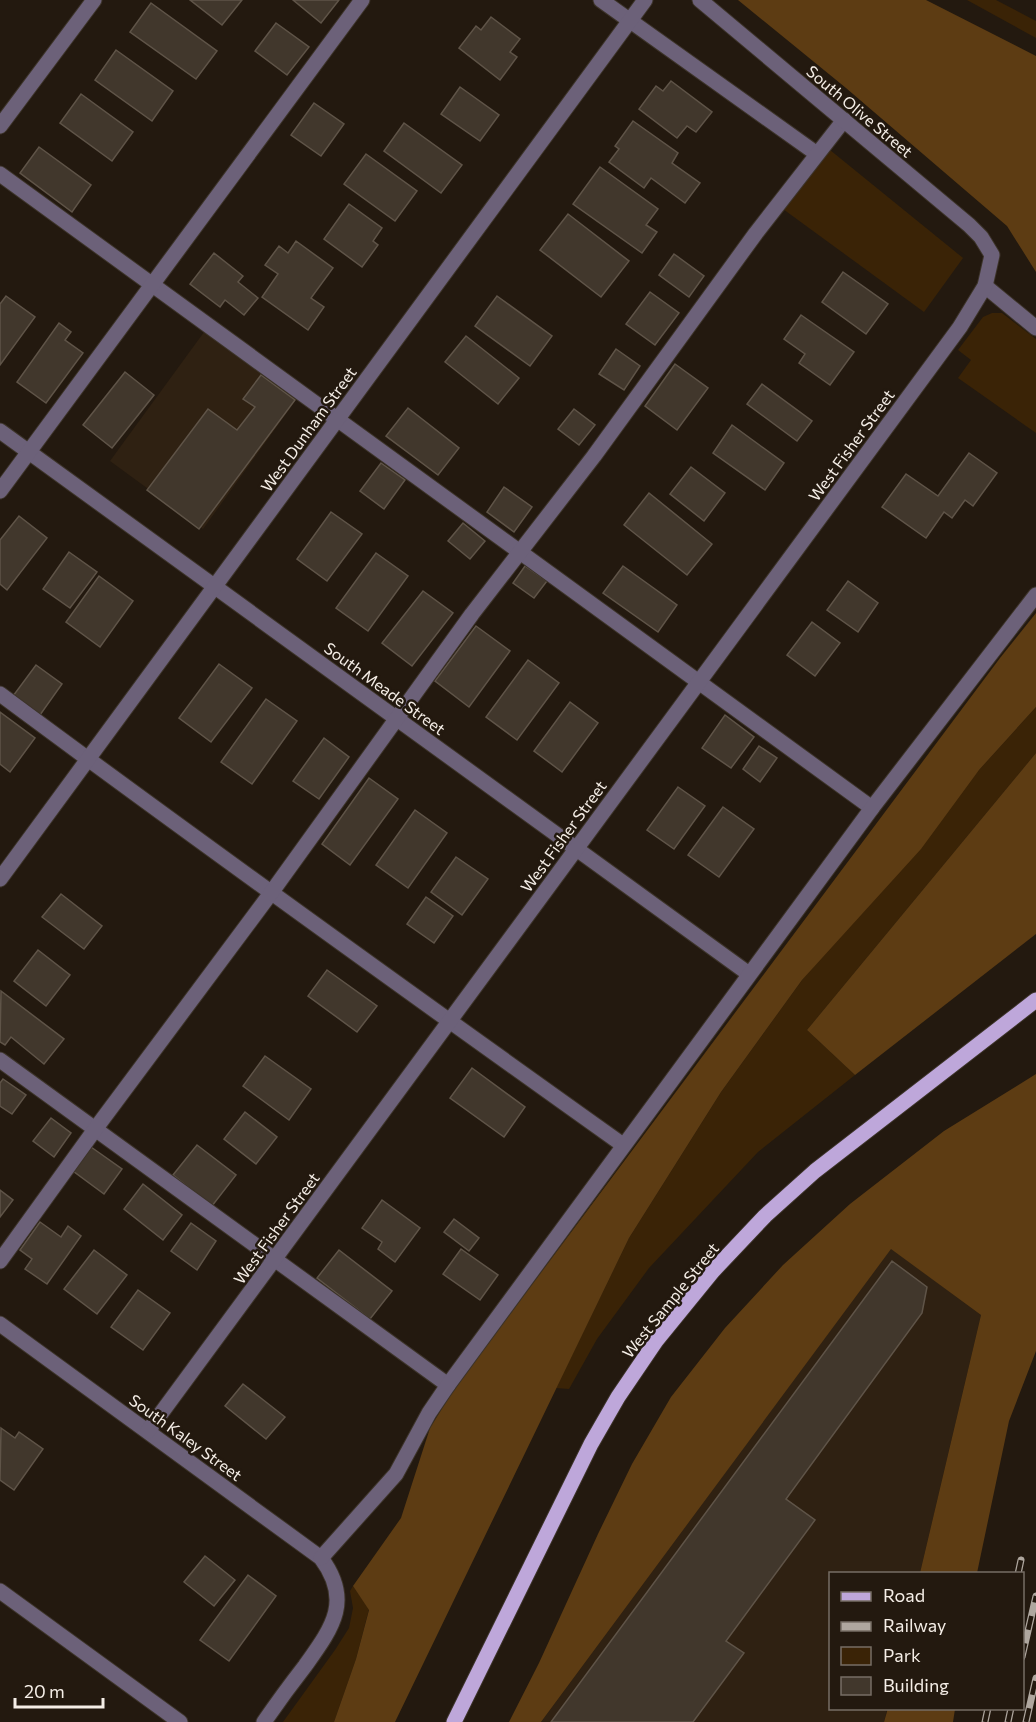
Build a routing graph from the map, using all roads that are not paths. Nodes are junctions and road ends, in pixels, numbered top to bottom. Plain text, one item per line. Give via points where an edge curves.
1 (94, 0) edge
2 (362, 0) edge
3 (601, 0) edge
4 (645, 0) edge
5 (699, 0) edge
6 (630, 21) junction
7 (844, 120) junction
8 (0, 126) edge
9 (818, 154) junction
10 (0, 174) edge
11 (992, 255) joint
12 (152, 285) junction
13 (985, 286) junction
14 (1036, 328) edge
15 (338, 419) junction
16 (0, 431) edge
17 (29, 452) junction
18 (0, 491) edge
19 (520, 551) junction
20 (215, 587) junction
21 (1036, 595) edge
22 (699, 681) junction
23 (0, 694) edge
24 (397, 718) junction
25 (88, 760) junction
26 (872, 808) junction
27 (576, 848) junction
28 (0, 879) edge
29 (271, 893) junction
30 (749, 974) junction
31 (1036, 1000) edge
32 (450, 1020) junction
33 (0, 1059) edge
34 (96, 1128) junction
35 (623, 1145) junction
36 (275, 1260) junction
37 (0, 1261) edge
38 (0, 1324) edge
39 (448, 1384) junction
40 (148, 1431) junction
41 (321, 1558) junction
42 (0, 1591) edge
43 (180, 1722) edge
44 (264, 1722) edge
45 (454, 1722) edge

1 - 8 street
2 - 12 street
3 - 6 street
4 - 6 street, West Dunham Street
5 - 7 street, South Olive Street
6 - 9 street
6 - 15 street, West Dunham Street
7 - 9 street
7 - 11 street, South Olive Street via 969,225
9 - 19 street
10 - 12 street
11 - 13 street, West Fisher Street
12 - 15 street
12 - 17 street
13 - 14 street
13 - 22 street, West Fisher Street via 960,327
15 - 19 street
15 - 20 street, West Dunham Street
16 - 17 street, South Meade Street
17 - 18 street
17 - 20 street, South Meade Street
19 - 22 street
19 - 24 street
20 - 24 street, South Meade Street
20 - 25 street, West Dunham Street
21 - 26 street
22 - 26 street
22 - 27 street, West Fisher Street
23 - 25 street
24 - 27 street, South Meade Street
24 - 29 street
25 - 28 street, West Dunham Street
25 - 29 street
26 - 30 street
27 - 30 street, South Meade Street
27 - 32 street, West Fisher Street
29 - 32 street
29 - 34 street
30 - 35 street
31 - 45 main road, West Sample Street via 815,1171 713,1271 656,1341 591,1444
32 - 35 street
32 - 36 street, West Fisher Street
33 - 34 street
34 - 36 street
34 - 37 street
35 - 39 street
36 - 39 street
36 - 40 street, West Fisher Street
38 - 40 street, South Kaley Street
39 - 41 street via 396,1474
40 - 41 street, South Kaley Street
41 - 44 street, South Kaley Street via 337,1591 336,1612 329,1632
42 - 43 street

